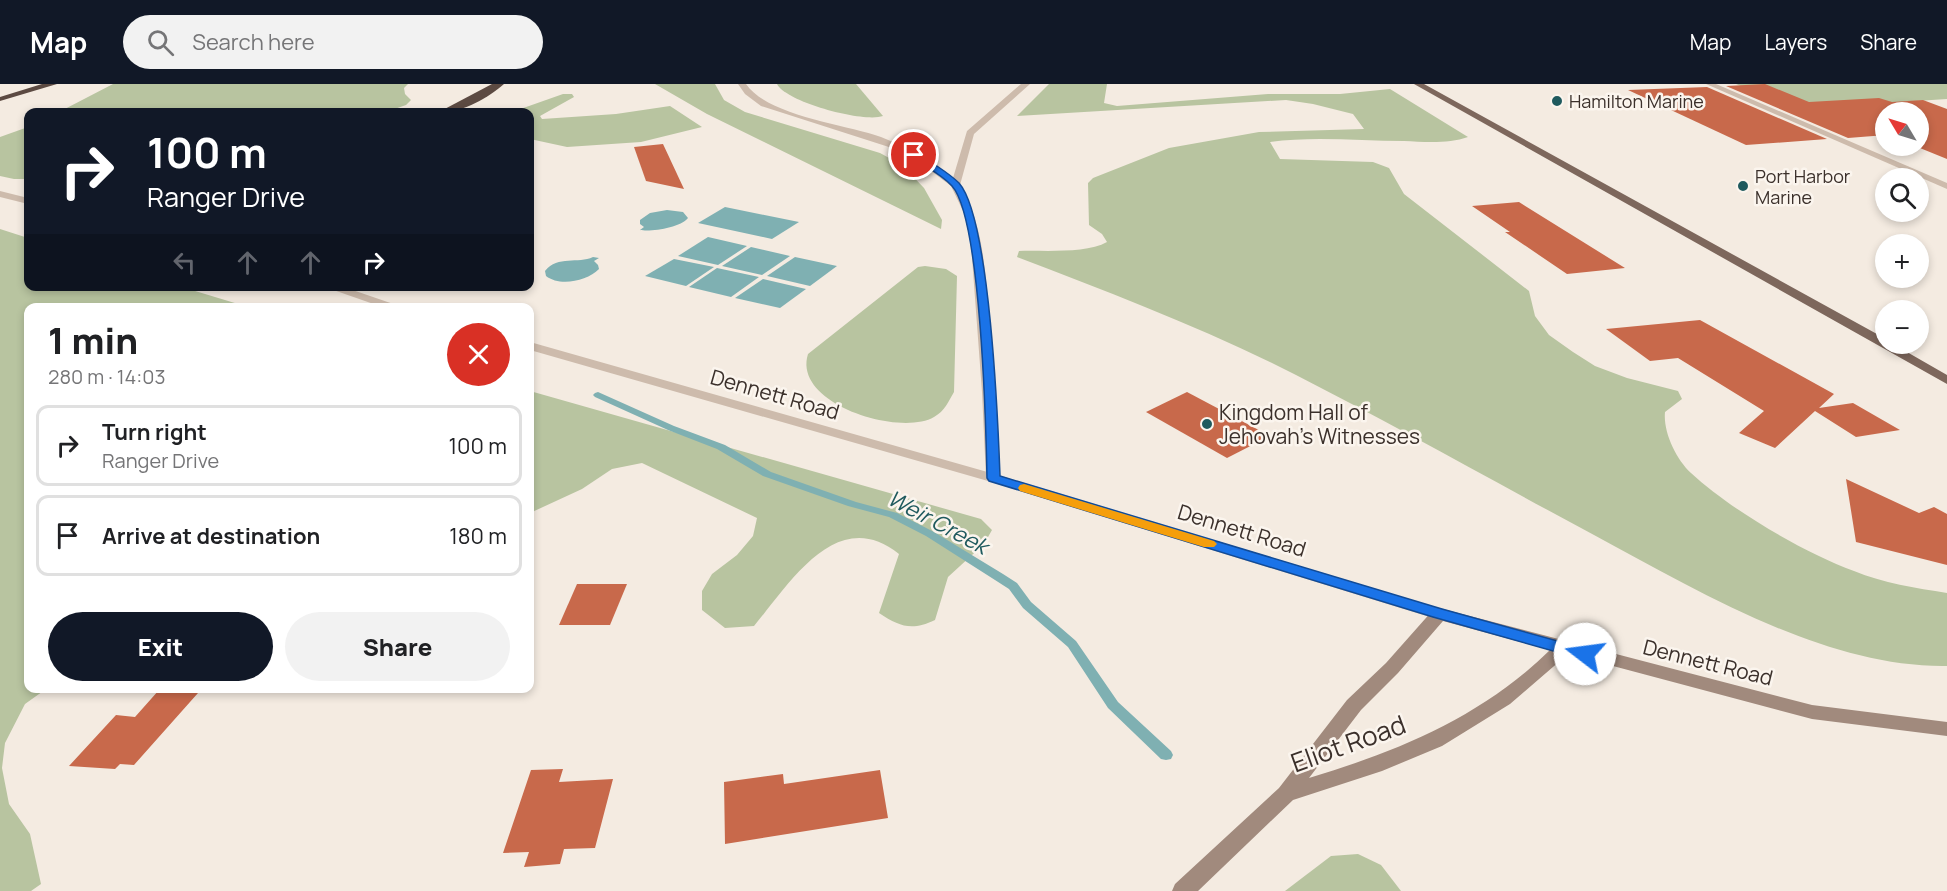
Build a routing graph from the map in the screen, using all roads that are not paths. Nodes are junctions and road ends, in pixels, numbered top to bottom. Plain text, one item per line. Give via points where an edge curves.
1 (34, 84) edge
2 (52, 84) edge
3 (499, 84) edge
4 (742, 84) edge
5 (1026, 84) edge
6 (1418, 84) edge
7 (1710, 84) edge
8 (2, 99) edge
9 (454, 108) edge
10 (956, 185) junction
11 (1947, 186) edge
12 (0, 194) edge
13 (24, 200) edge
14 (343, 291) edge
15 (383, 303) edge
16 (534, 347) edge
17 (1947, 380) edge
18 (993, 478) junction
19 (1438, 614) junction
20 (1563, 648) junction
21 (1947, 729) edge
22 (1286, 794) junction
23 (1183, 891) edge

1 - 8 highway
2 - 8 highway
3 - 9 highway
4 - 10 street via 754,97 780,111 856,131 901,148
5 - 10 street via 970,133
6 - 17 main road
7 - 11 street
10 - 18 street via 969,213 976,251 991,406
12 - 13 street
14 - 15 street
16 - 18 street, Dennett Road
18 - 19 street, Dennett Road
19 - 20 main road, Dennett Road
19 - 22 main road, Eliot Road via 1354,705
20 - 21 main road, Dennett Road via 1812,712
20 - 22 main road, Eliot Road via 1541,671 1460,727 1388,761
22 - 23 main road

